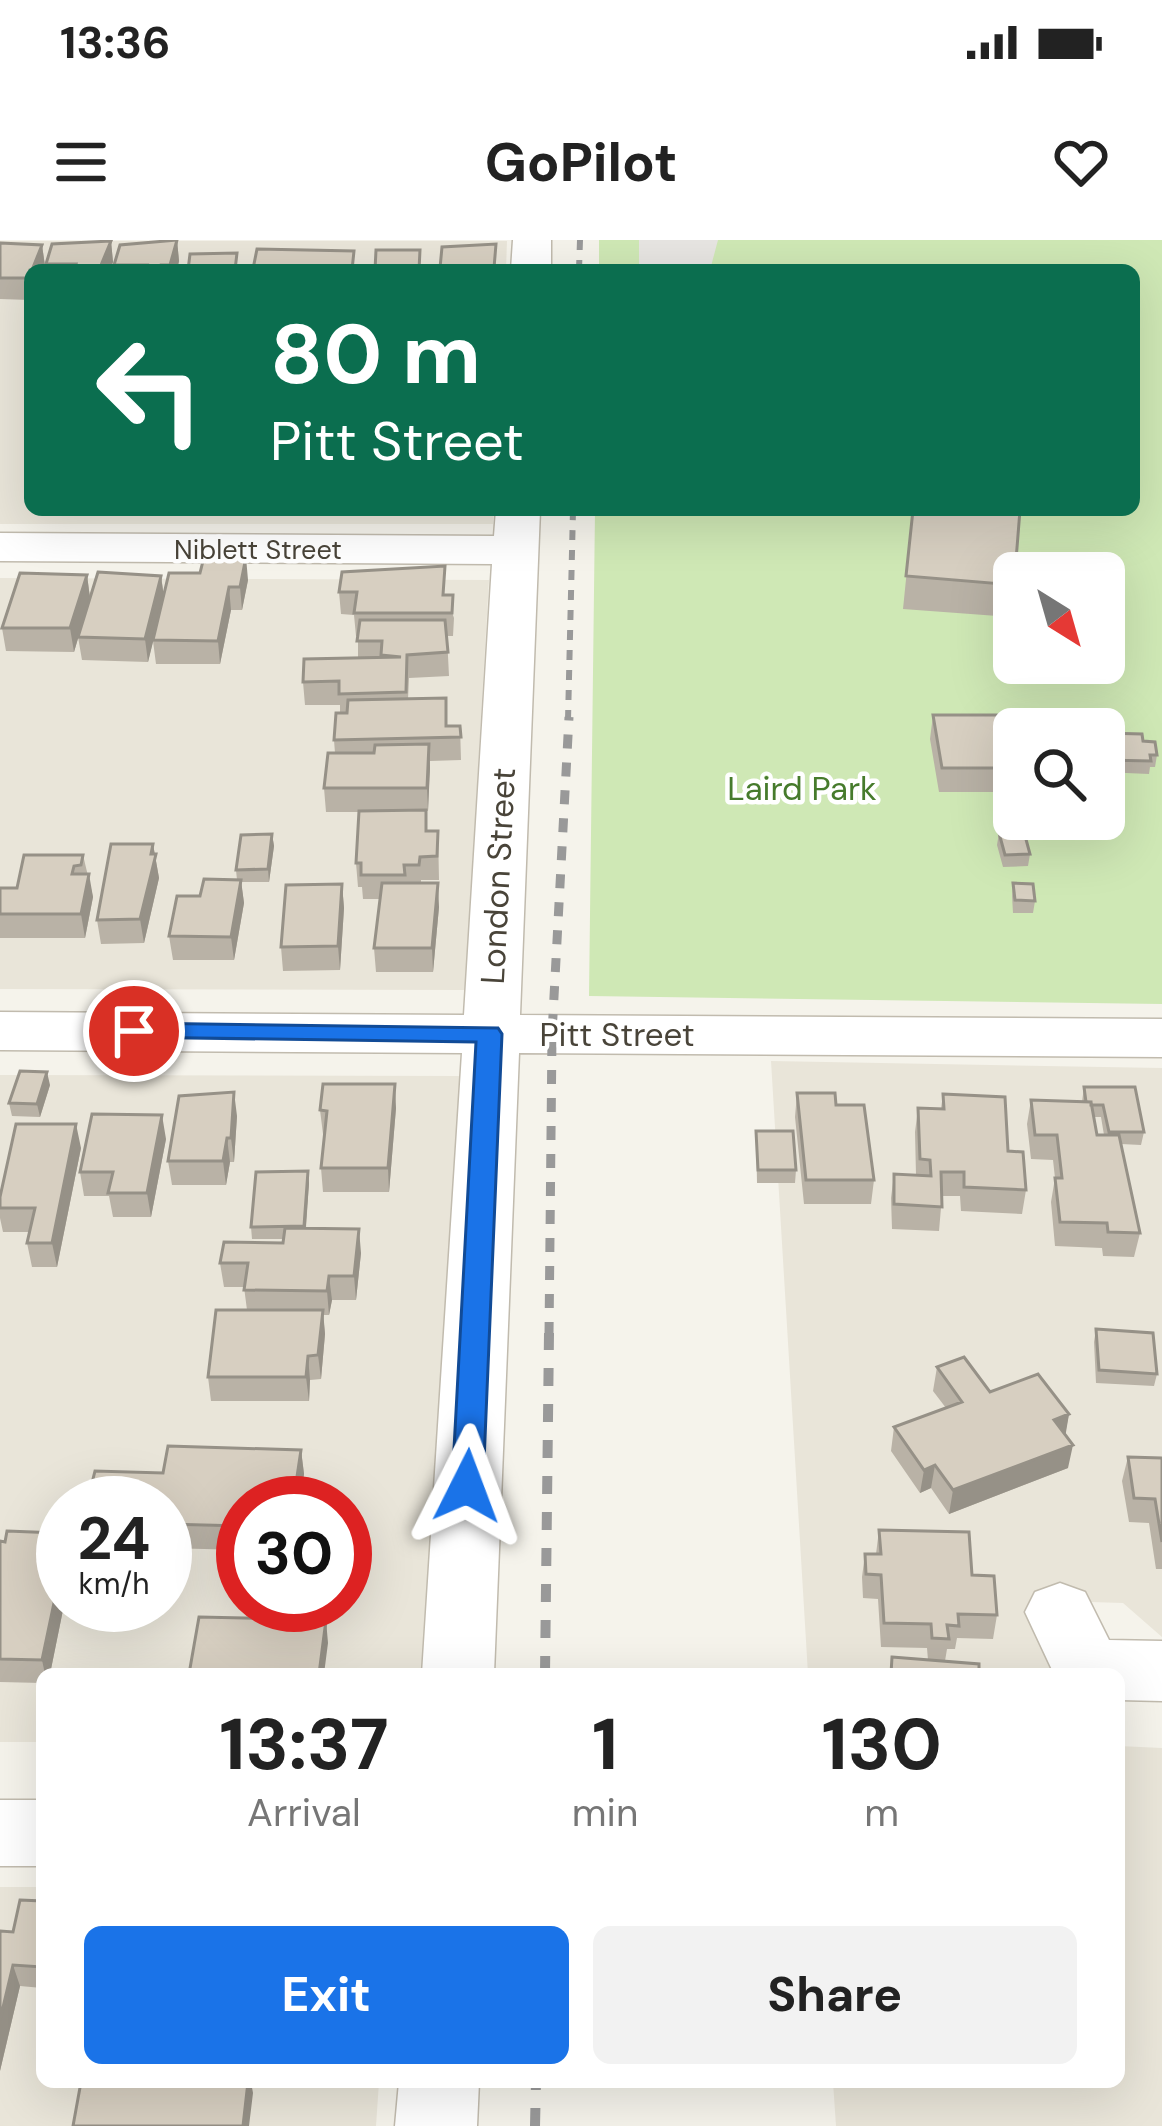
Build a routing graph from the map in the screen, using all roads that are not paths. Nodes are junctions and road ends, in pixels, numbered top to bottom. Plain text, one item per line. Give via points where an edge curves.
1 (517, 530) edge
2 (0, 548) edge
3 (0, 1030) edge
4 (489, 1034) junction
5 (1162, 1038) edge
6 (1080, 1652) edge
7 (458, 1668) edge
8 (1162, 1671) edge
9 (0, 1833) edge
10 (36, 1833) edge
11 (439, 2088) edge
12 (436, 2126) edge

1 - 2 street, Niblett Street
1 - 4 street, London Street
3 - 4 street, Pitt Street
4 - 5 street, Pitt Street
4 - 7 street, London Street
6 - 8 street
9 - 10 street
11 - 12 street

